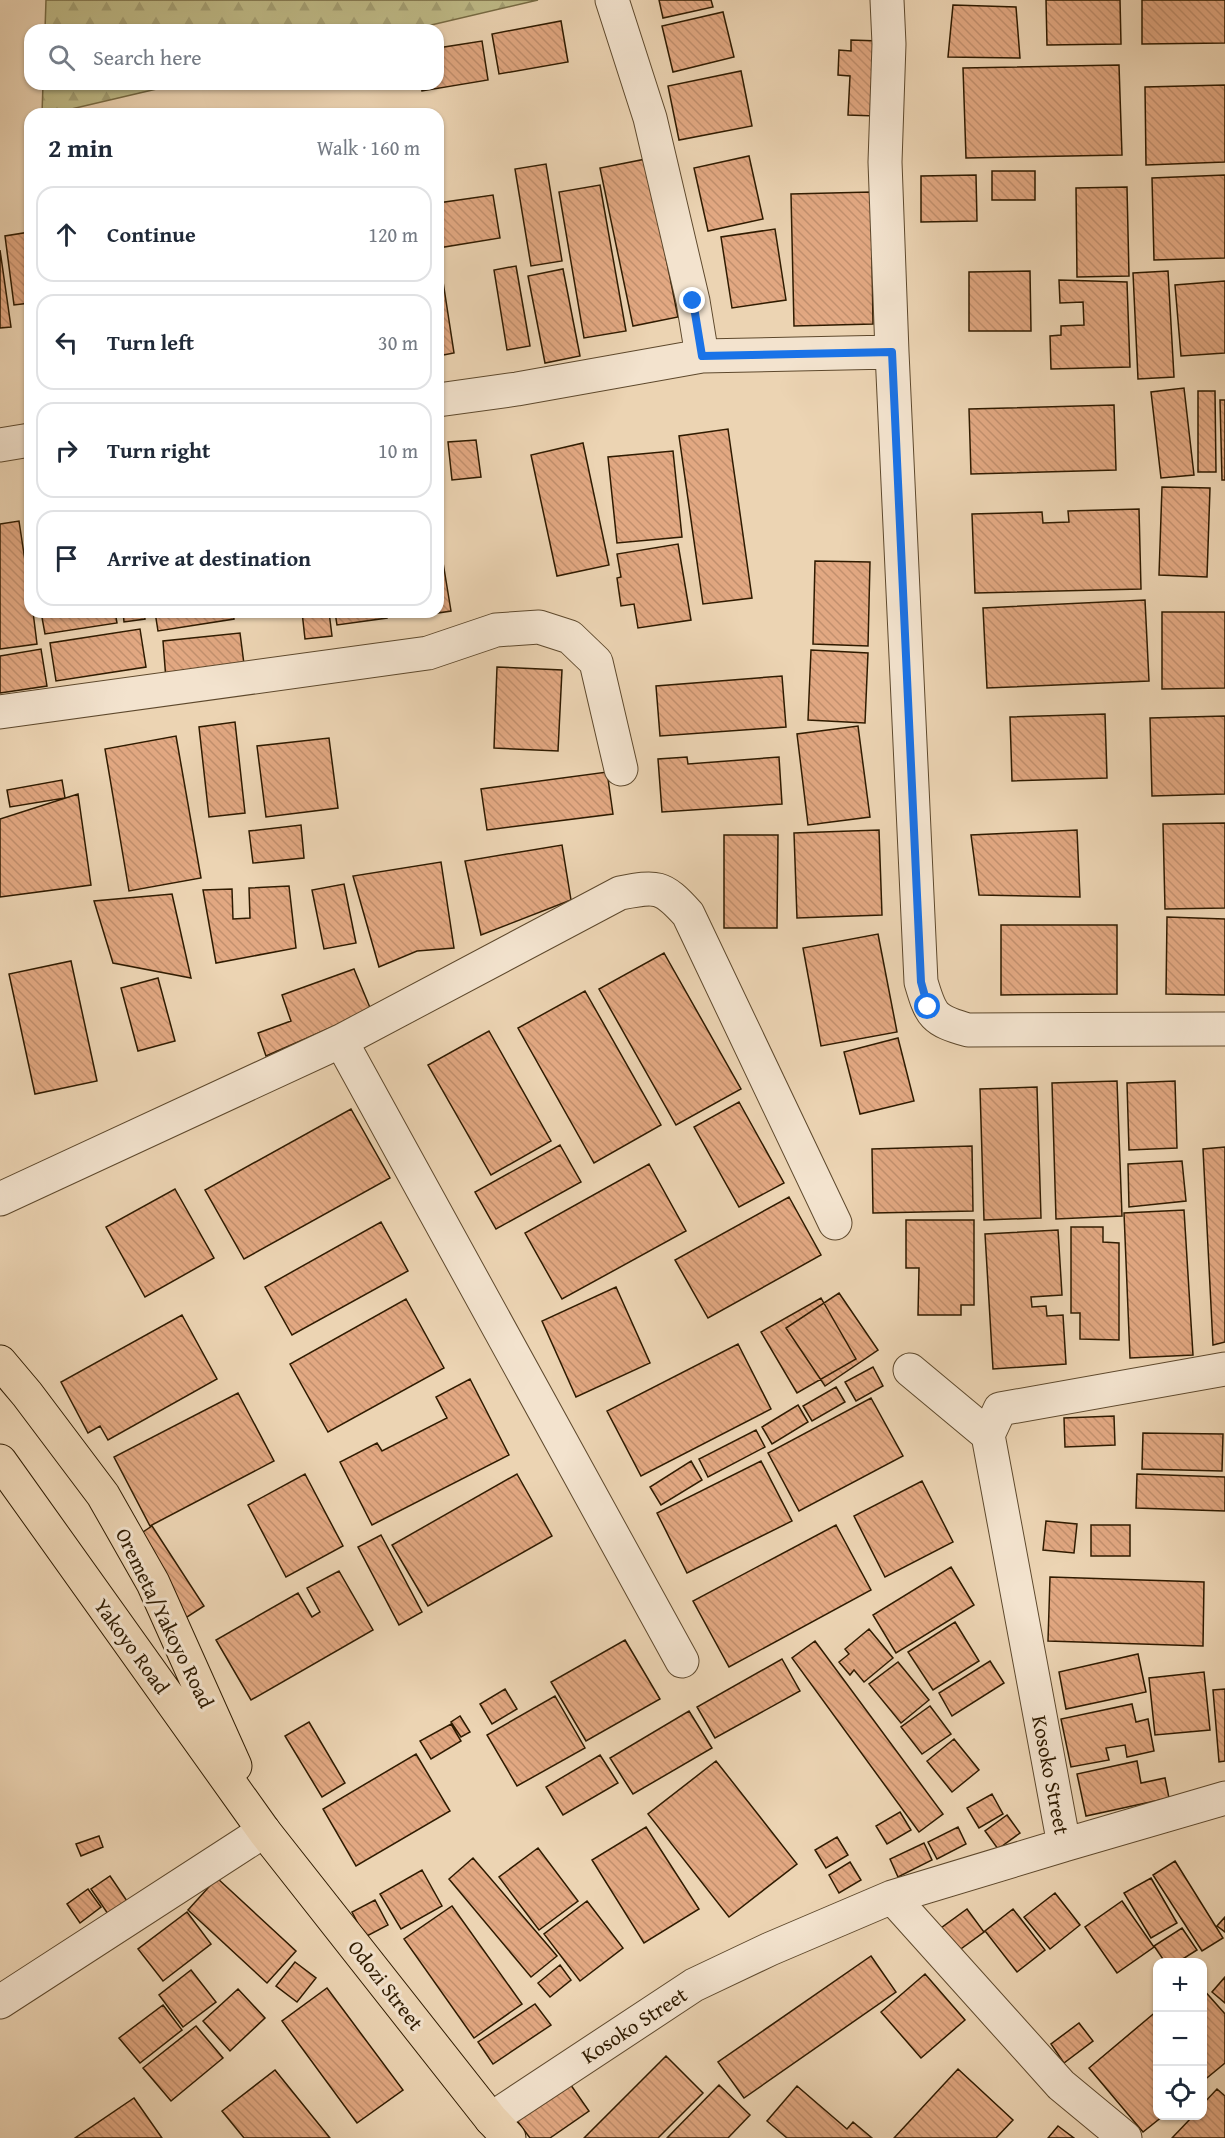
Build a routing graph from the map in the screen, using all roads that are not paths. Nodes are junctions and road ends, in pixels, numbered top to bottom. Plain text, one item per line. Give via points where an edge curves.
1 (612, 0) edge
2 (886, 0) edge
3 (892, 352) junction
4 (702, 356) junction
5 (444, 399) edge
6 (24, 441) edge
7 (0, 445) edge
8 (0, 712) edge
9 (621, 769) dead end
10 (1225, 1029) edge
11 (341, 1041) junction
12 (0, 1199) edge
13 (835, 1223) dead end
14 (0, 1362) edge
15 (1225, 1369) edge
16 (910, 1370) dead end
17 (988, 1435) junction
18 (0, 1461) edge
19 (682, 1661) dead end
20 (1225, 1798) edge
21 (264, 1831) junction
22 (1064, 1845) junction
23 (892, 1897) junction
24 (0, 2002) edge
25 (500, 2128) edge
26 (1125, 2138) edge

1 - 4 street via 650,118
2 - 3 street via 889,44 885,162
3 - 4 street
3 - 10 street via 921,982 928,1007 943,1023 968,1030
4 - 5 street
6 - 7 street
8 - 9 street via 428,652 496,630 539,627 570,637 596,662
11 - 12 street
11 - 13 street via 620,893 649,888 671,896 688,914
11 - 19 street
14 - 21 main road, Oremeta/Yakoyo Road via 103,1495 153,1584
15 - 17 street via 1000,1409
16 - 17 street
17 - 22 street, Kosoko Street
18 - 21 main road, Yakoyo Road
20 - 22 street
21 - 24 street
21 - 25 main road, Odozi Street
22 - 23 street, Kosoko Street
23 - 25 street, Kosoko Street via 694,1985
23 - 26 street via 1061,2085

